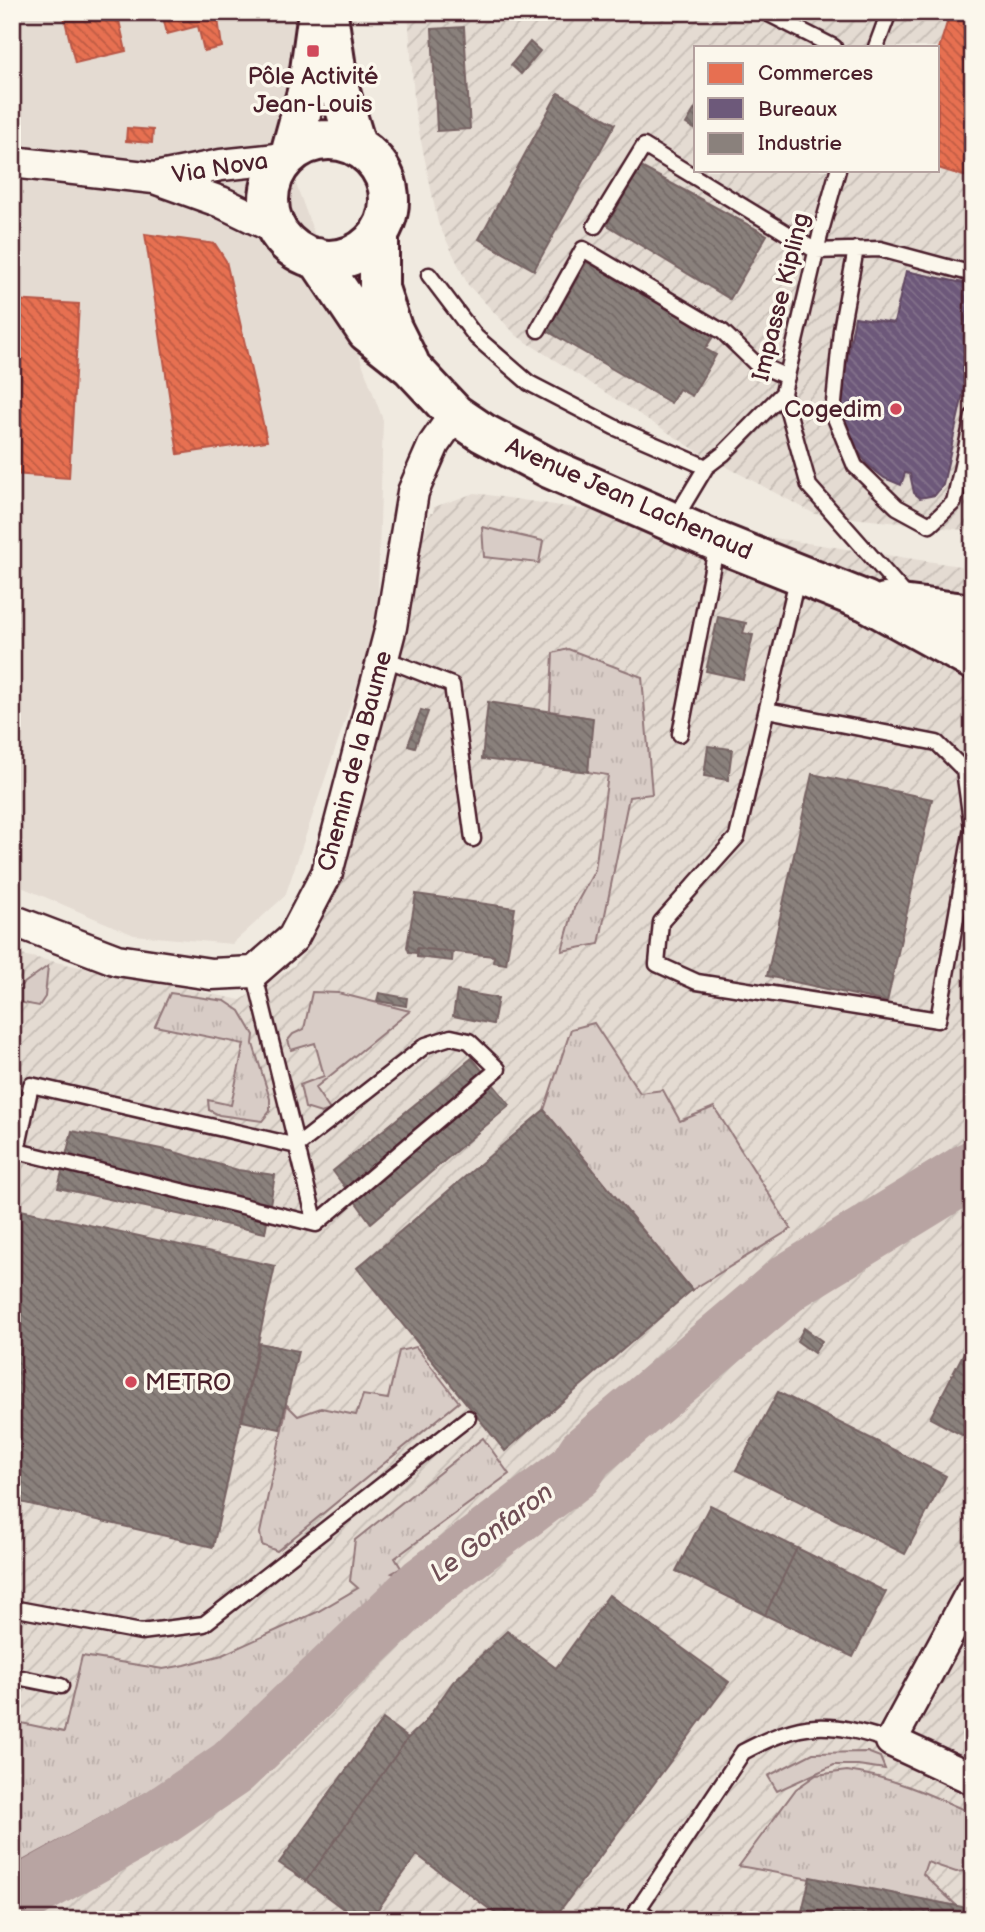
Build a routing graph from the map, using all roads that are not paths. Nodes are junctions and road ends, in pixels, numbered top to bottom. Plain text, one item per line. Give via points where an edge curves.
1 (318, 12) edge
2 (328, 12) edge
3 (765, 12) edge
4 (889, 12) edge
5 (832, 46) edge
6 (876, 46) edge
7 (356, 145) junction
8 (288, 156) junction
9 (12, 162) edge
10 (837, 172) edge
11 (154, 178) junction
12 (595, 226) dead end
13 (277, 229) junction
14 (379, 234) junction
15 (856, 249) junction
16 (816, 251) junction
17 (317, 258) junction
18 (973, 274) edge
19 (429, 275) dead end
20 (538, 330) dead end
21 (411, 367) junction
22 (787, 377) junction
23 (783, 393) junction
24 (456, 414) junction
25 (973, 416) edge
26 (706, 467) junction
27 (673, 522) junction
28 (718, 542) junction
29 (798, 574) junction
30 (866, 601) junction
31 (916, 607) junction
32 (973, 614) edge
33 (383, 658) junction
34 (973, 660) edge
35 (767, 710) junction
36 (680, 734) dead end
37 (473, 839) dead end
38 (14, 927) edge
39 (254, 972) junction
40 (297, 1146) junction
41 (316, 1224) junction
42 (468, 1418) dead end
43 (973, 1588) edge
44 (12, 1608) edge
45 (12, 1676) edge
46 (61, 1686) dead end
47 (891, 1741) junction
48 (973, 1779) edge
49 (635, 1914) edge
50 (652, 1920) edge

1 - 8 street via 307,92
2 - 7 street via 338,88
3 - 5 lane
4 - 6 lane
7 - 8 street via 322,140
7 - 14 street via 373,157 390,194 388,215
8 - 11 street, Via Nova
8 - 13 street via 272,180 269,196
9 - 11 street, Via Nova
10 - 16 lane, Impasse Kipling
11 - 13 street, Via Nova
12 - 16 lane via 643,146
13 - 17 street via 294,248
14 - 17 street via 352,256
14 - 21 street, Avenue Jean Lachenaud via 379,288
15 - 16 lane
15 - 18 lane via 880,249
15 - 25 lane via 841,330 833,413 855,466 897,507 930,525 954,502
16 - 22 lane, Impasse Kipling
17 - 21 street, Avenue Jean Lachenaud via 368,332
19 - 26 lane via 476,337 529,383
20 - 22 lane via 583,249 723,332 755,363
21 - 24 street, Avenue Jean Lachenaud
22 - 23 lane, Impasse Kipling
23 - 26 lane, Impasse Kipling
23 - 31 lane via 809,486
24 - 27 street, Avenue Jean Lachenaud via 549,468
24 - 33 street, Chemin de la Baume via 434,444 414,492
26 - 27 lane, Impasse Kipling
27 - 28 street, Avenue Jean Lachenaud
28 - 29 street, Avenue Jean Lachenaud
28 - 36 lane
29 - 30 street, Avenue Jean Lachenaud
29 - 35 lane
30 - 31 street, Avenue Jean Lachenaud
30 - 34 street, Avenue Jean Lachenaud
31 - 32 street, Avenue Jean Lachenaud
33 - 37 lane via 452,685
33 - 39 street, Chemin de la Baume via 327,873 293,938
35 - 35 lane via 737,837 661,922 657,964 697,982 938,1020 972,828 964,771 937,743
38 - 39 street via 117,960 211,974
39 - 40 lane
40 - 41 lane
40 - 41 lane via 426,1045 451,1037 469,1041 498,1069
40 - 41 lane via 31,1085 18,1152
42 - 44 lane via 204,1624 141,1632
43 - 47 street
45 - 46 lane
47 - 48 street
47 - 49 lane via 817,1725 771,1737 743,1752
49 - 50 lane

